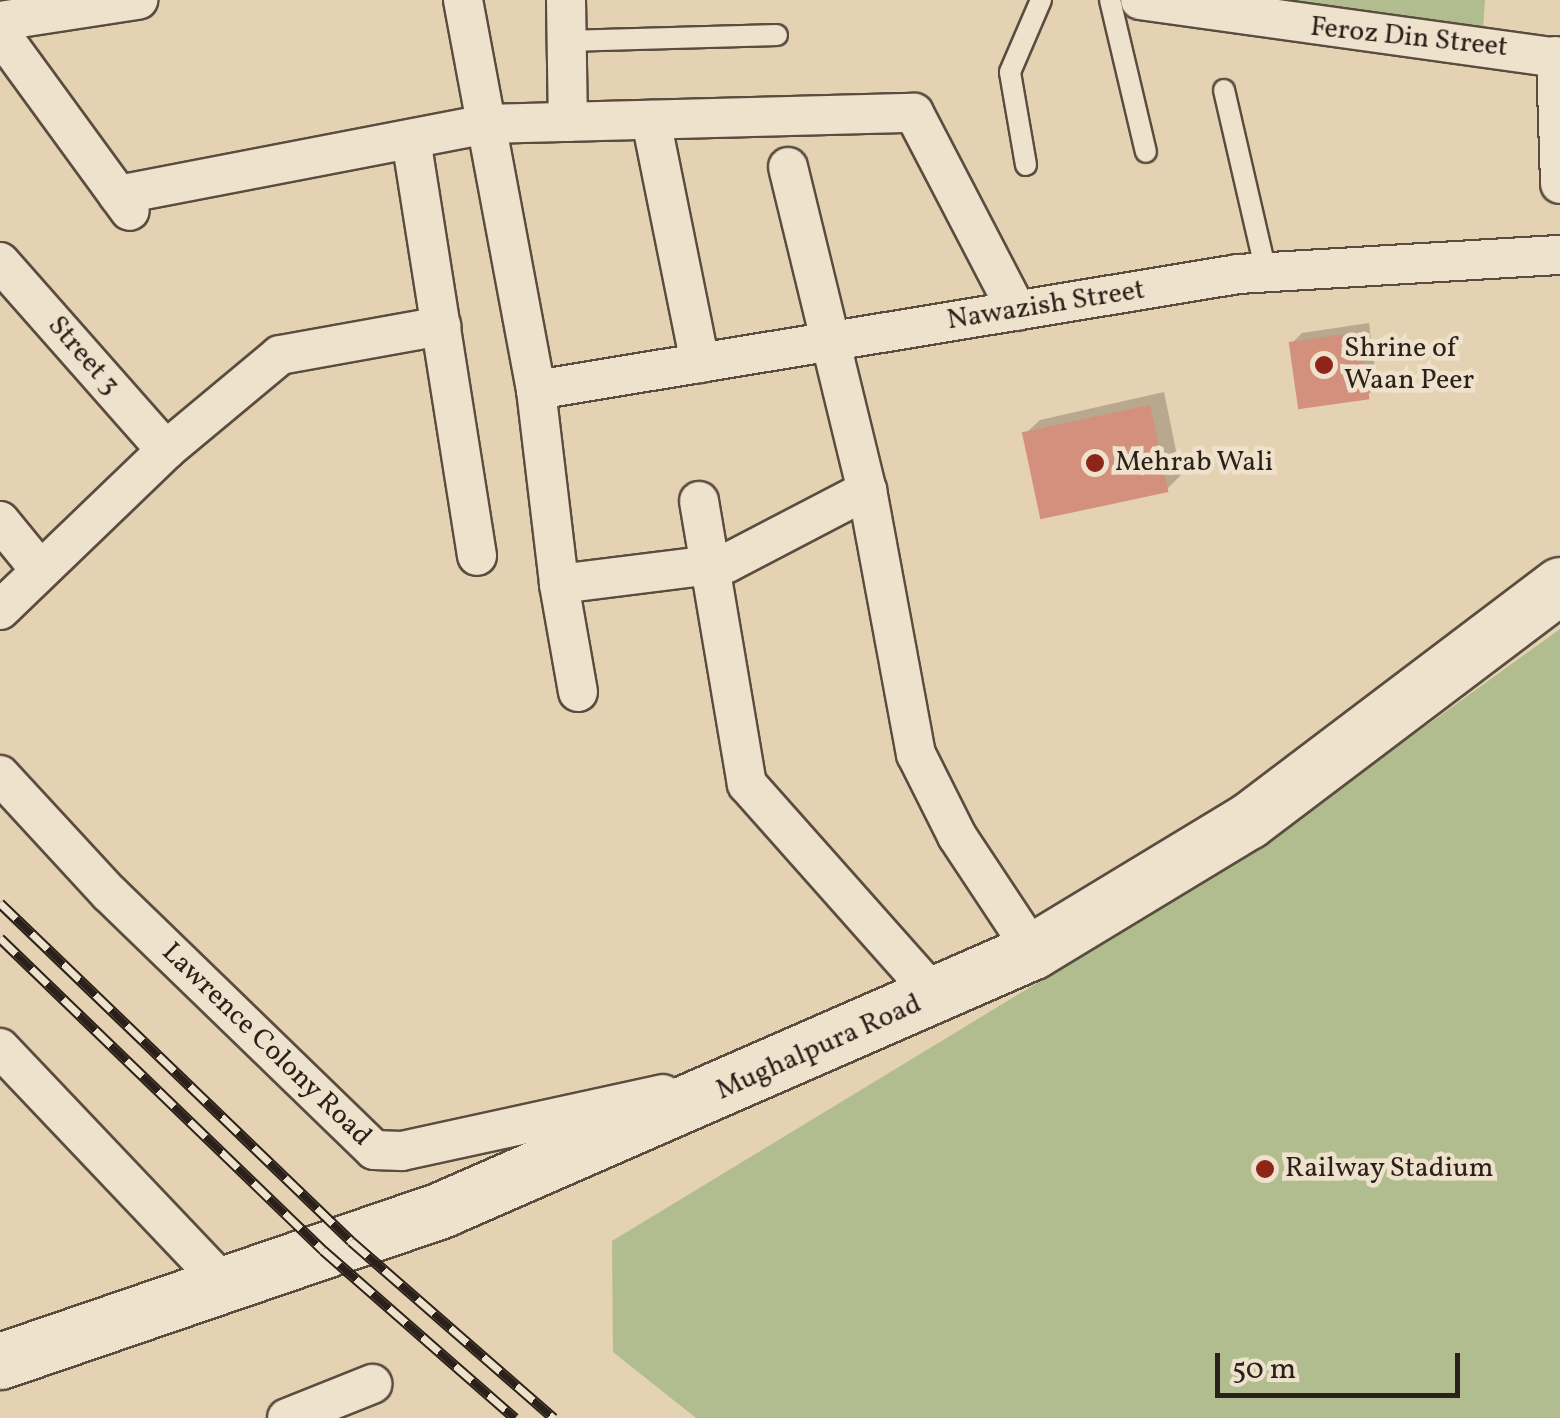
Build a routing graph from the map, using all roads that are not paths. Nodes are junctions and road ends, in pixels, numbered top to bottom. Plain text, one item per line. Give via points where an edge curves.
1 (138, 0) edge
2 (463, 0) edge
3 (566, 0) edge
4 (1042, 0) edge
5 (1110, 0) edge
6 (1140, 0) edge
7 (87, 4) edge
8 (1274, 11) edge
9 (0, 21) edge
10 (0, 33) edge
11 (777, 35) dead end
12 (566, 42) junction
13 (1558, 57) edge
14 (1224, 90) dead end
15 (651, 120) junction
16 (568, 122) junction
17 (486, 124) junction
18 (411, 139) junction
19 (1146, 152) dead end
20 (788, 166) dead end
21 (1026, 166) dead end
22 (1560, 184) edge
23 (1560, 255) edge
24 (0, 262) edge
25 (1266, 272) junction
26 (1017, 311) junction
27 (441, 326) junction
28 (835, 341) junction
29 (700, 363) junction
30 (536, 390) junction
31 (166, 450) junction
32 (867, 490) junction
33 (700, 501) dead end
34 (0, 521) edge
35 (477, 556) dead end
36 (710, 565) junction
37 (40, 570) junction
38 (559, 584) junction
39 (1560, 585) edge
40 (0, 610) edge
41 (578, 692) dead end
42 (0, 775) edge
43 (1033, 951) junction
44 (935, 996) junction
45 (0, 1048) edge
46 (773, 1070) junction
47 (224, 1284) junction
48 (3, 1355) edge
49 (372, 1384) dead end
50 (287, 1418) edge

1 - 7 street
2 - 17 street
3 - 12 street
4 - 21 lane via 1010,72
5 - 19 lane
6 - 8 street, Feroz Din Street
7 - 9 street
8 - 13 street, Feroz Din Street
10 - 18 street via 124,203
11 - 12 lane
12 - 16 street
13 - 22 street
14 - 25 lane
15 - 16 street
15 - 26 street via 914,113
15 - 29 street
16 - 17 street
17 - 18 street
17 - 30 street
18 - 27 street
20 - 28 street
23 - 25 street, Nawazish Street
24 - 31 street, Street 3
25 - 26 street, Nawazish Street
26 - 28 street, Nawazish Street
27 - 31 street via 280,355
27 - 35 street
28 - 29 street, Nawazish Street
28 - 32 street
29 - 30 street, Nawazish Street
30 - 38 street
31 - 37 street
32 - 36 street via 727,563
32 - 43 street via 916,754 957,836
33 - 36 street
34 - 37 street
36 - 38 street
36 - 44 street via 747,784
37 - 40 street
38 - 41 street
39 - 43 main road, Mughalpura Road via 1248,821
42 - 46 street, Lawrence Colony Road via 109,893 374,1150 402,1151
43 - 44 main road, Mughalpura Road
44 - 46 main road, Mughalpura Road
45 - 47 street
46 - 47 main road, Mughalpura Road via 443,1209
47 - 48 main road, Mughalpura Road
49 - 50 street

